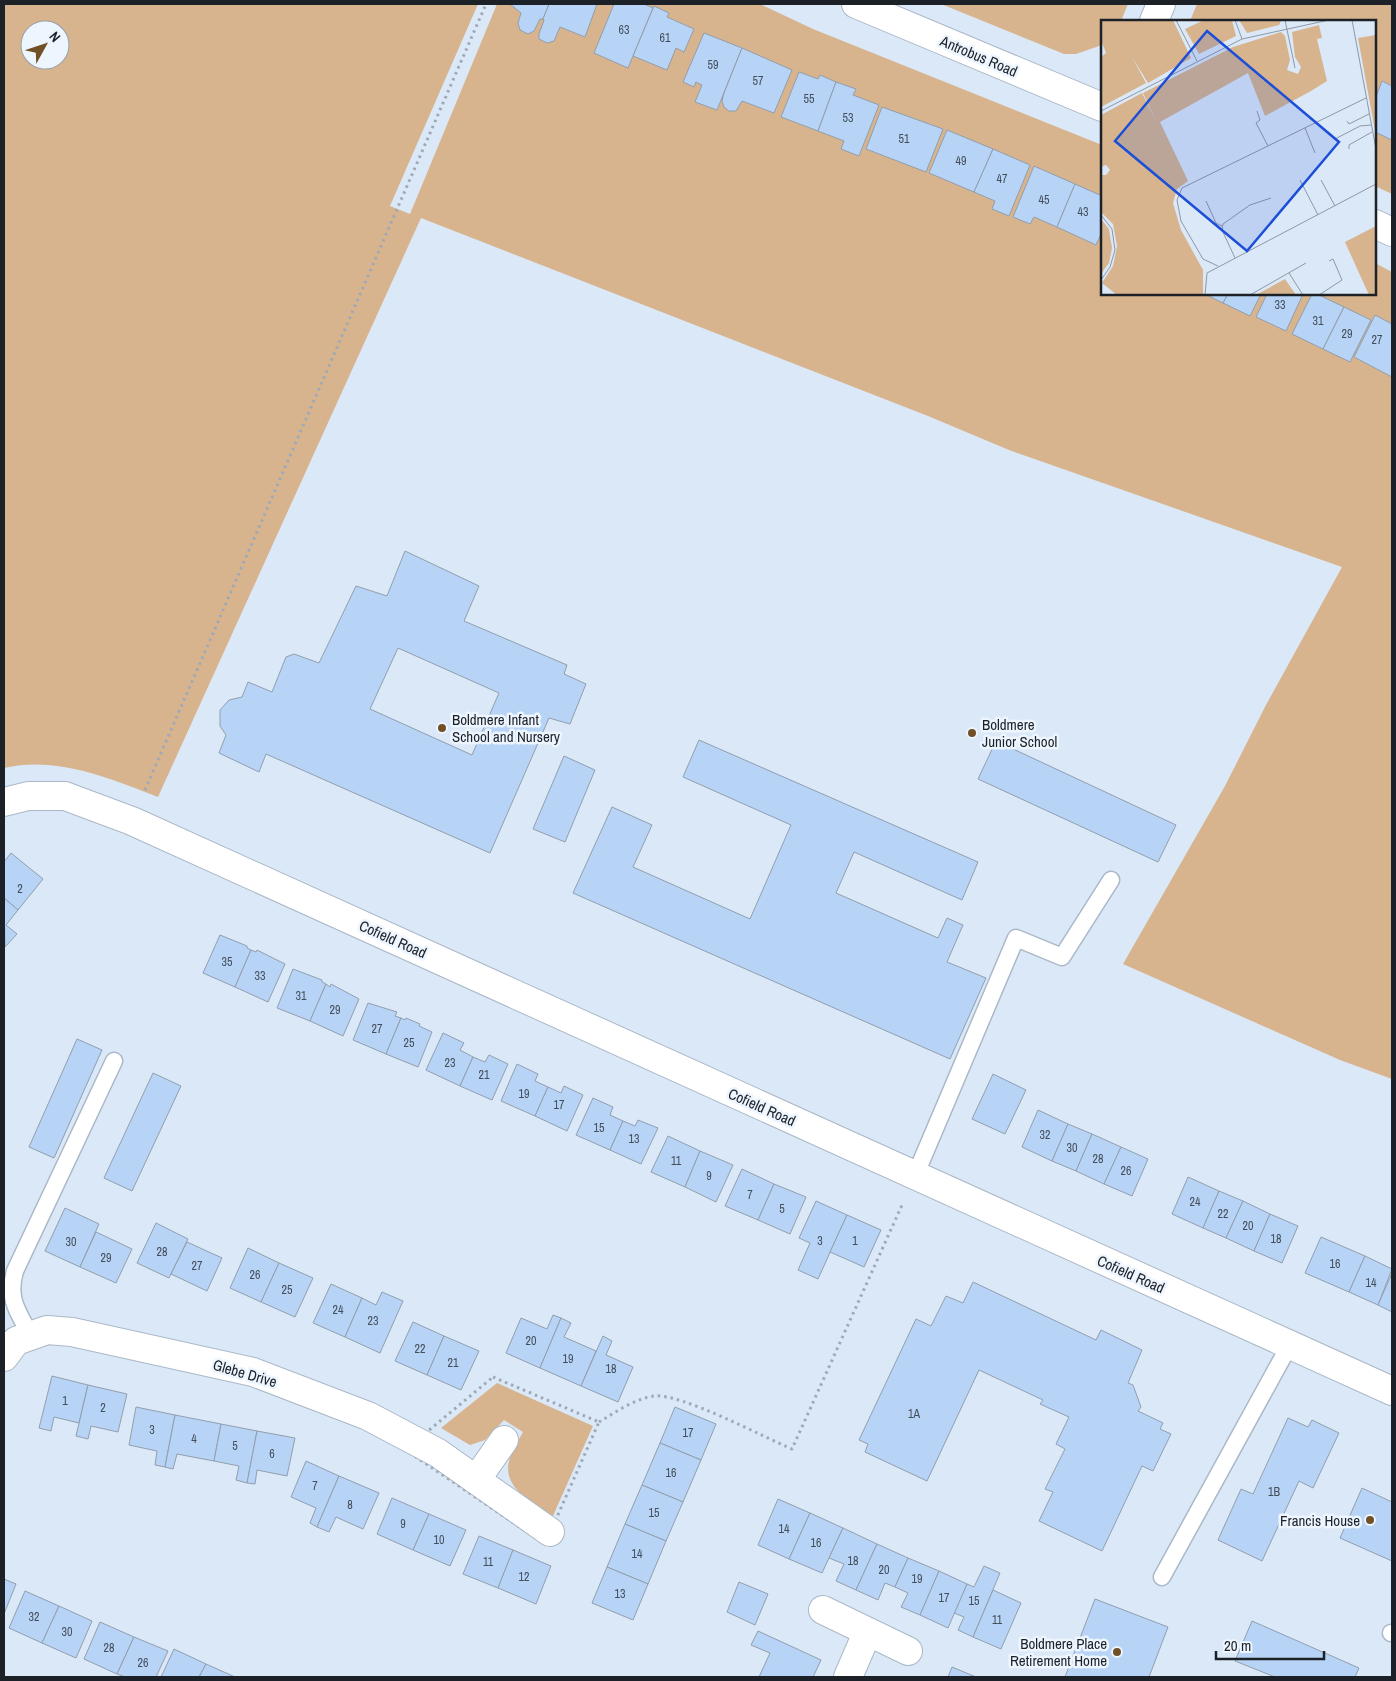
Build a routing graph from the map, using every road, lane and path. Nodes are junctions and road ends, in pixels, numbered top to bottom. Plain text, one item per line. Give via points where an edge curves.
1 (486, 4) edge
2 (856, 4) edge
3 (1162, 4) edge
4 (1154, 20) edge
5 (1101, 107) edge
6 (1376, 224) edge
7 (1392, 232) edge
8 (4, 802) edge
9 (132, 821) junction
10 (1111, 880) dead end
11 (114, 1061) dead end
12 (915, 1176) junction
13 (30, 1336) junction
14 (1288, 1346) junction
15 (4, 1357) edge
16 (1392, 1391) edge
17 (598, 1422) dead end
18 (504, 1440) dead end
19 (476, 1480) junction
20 (550, 1532) dead end
21 (1162, 1577) dead end
22 (823, 1610) dead end
23 (867, 1633) junction
24 (908, 1651) dead end
25 (848, 1677) edge

1 - 9 path
2 - 5 street, Antrobus Road
3 - 4 street
6 - 7 street
8 - 9 street, Cofield Road via 28,796 65,796
9 - 12 street, Cofield Road
10 - 12 lane via 1062,957 1016,938
11 - 13 lane via 15,1271 11,1286 13,1302
12 - 14 street, Cofield Road
12 - 17 path via 792,1449 676,1398 654,1396 631,1403
13 - 15 street, Glebe Drive via 16,1341
13 - 19 street, Glebe Drive via 47,1330 72,1332 253,1372 368,1416 438,1453
14 - 16 street, Cofield Road
14 - 21 lane
18 - 19 street
19 - 20 street, Glebe Drive
22 - 23 street
23 - 24 street
23 - 25 street

